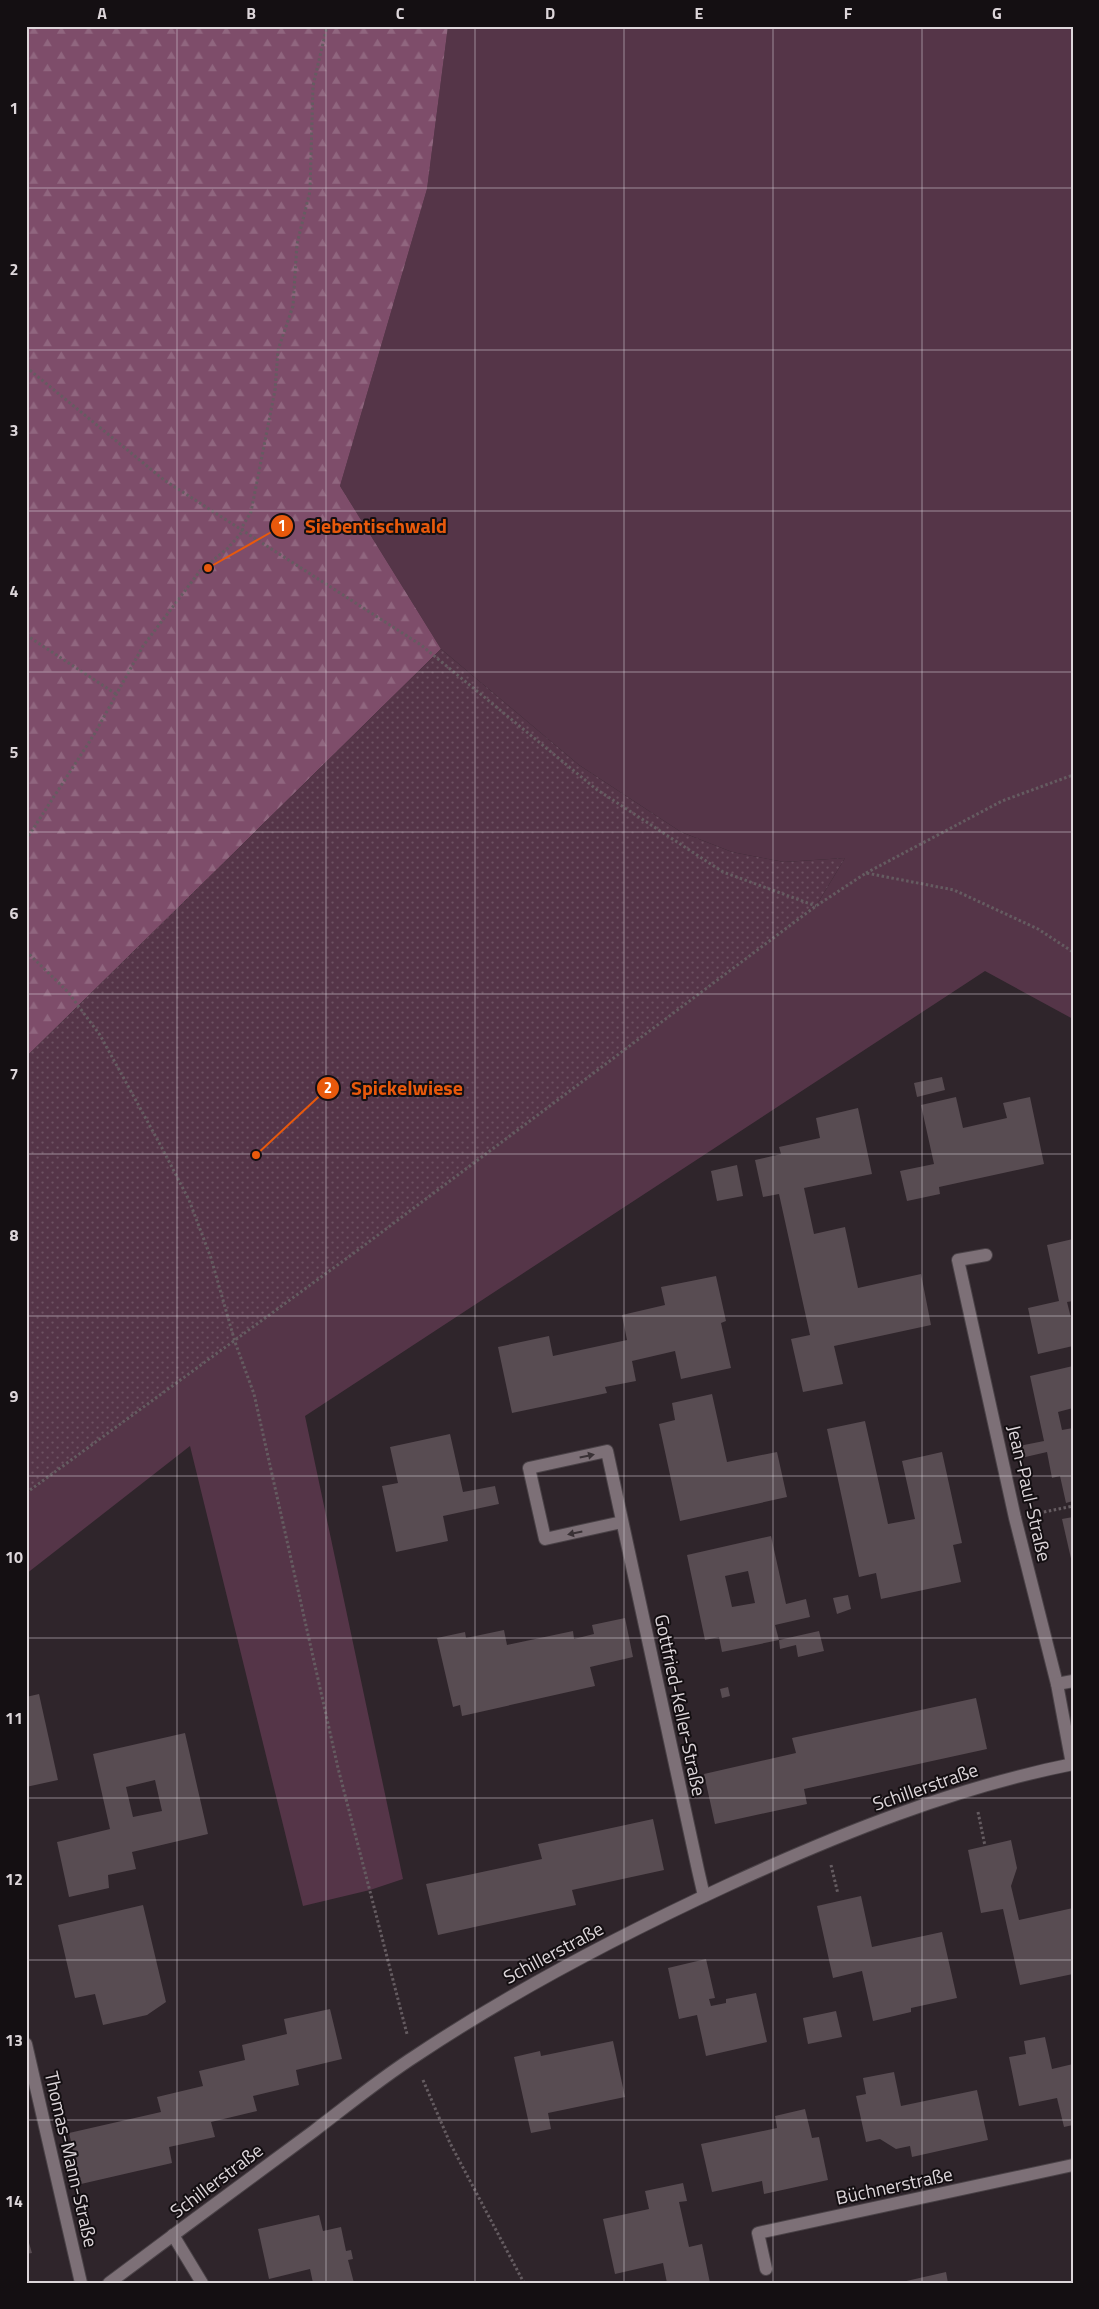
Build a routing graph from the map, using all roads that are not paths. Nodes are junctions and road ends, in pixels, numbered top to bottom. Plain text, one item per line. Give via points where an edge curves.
1 (986, 1255) dead end
2 (622, 1522) junction
3 (1073, 1681) edge
4 (1057, 1684) junction
5 (1072, 1764) edge
6 (704, 1896) junction
7 (26, 2044) edge
8 (1073, 2165) edge
9 (174, 2235) junction
10 (766, 2269) dead end
11 (81, 2283) edge
12 (109, 2283) edge
13 (202, 2283) edge

1 - 4 street, Jean-Paul-Straße via 958,1260 1015,1518
2 -> 2 street, Gottfried-Keller-Straße via 545,1539 529,1468 607,1451
2 - 6 street, Gottfried-Keller-Straße
3 - 4 street
4 - 5 street, Jean-Paul-Straße
5 - 6 street, Schillerstraße via 974,1788 843,1834
6 - 9 street, Schillerstraße via 627,1933 489,2008 414,2057
7 - 11 street, Thomas-Mann-Straße
8 - 10 street, Büchnerstraße via 758,2233
9 - 12 street, Schillerstraße
9 - 13 street

